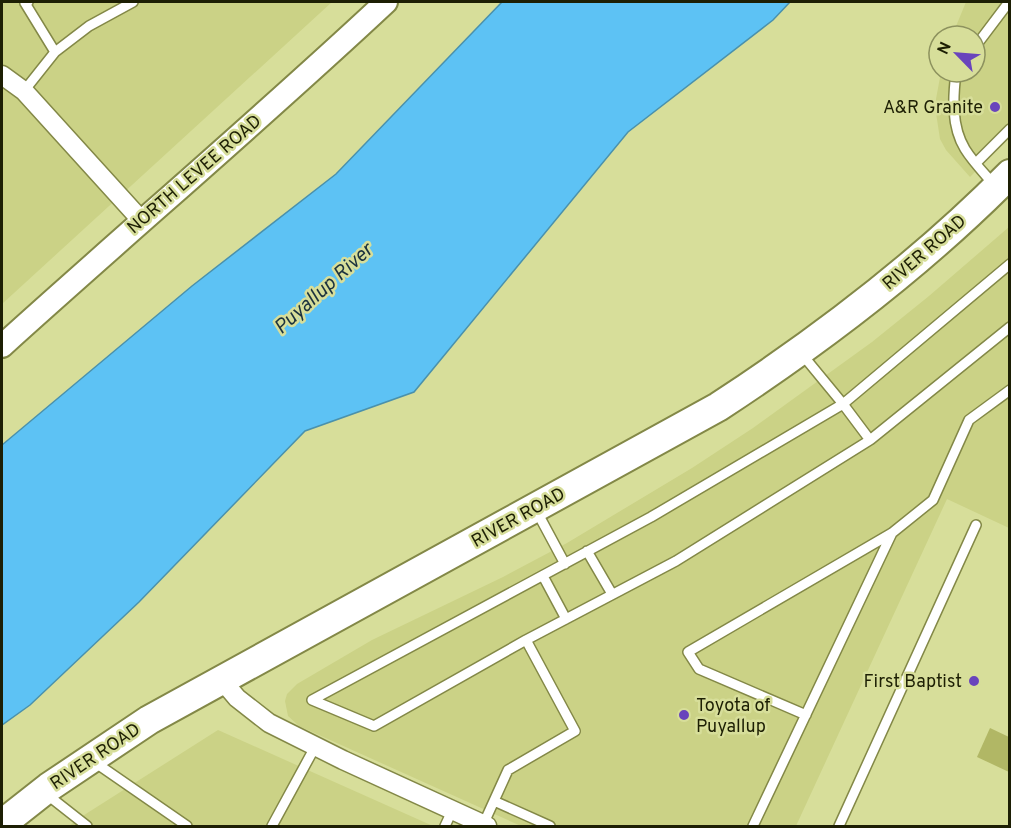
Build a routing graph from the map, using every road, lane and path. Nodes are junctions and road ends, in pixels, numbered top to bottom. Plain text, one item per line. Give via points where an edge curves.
1 (28, 2) edge
2 (133, 2) edge
3 (386, 2) edge
4 (1009, 2) edge
5 (987, 31) edge
6 (55, 52) junction
7 (2, 75) edge
8 (955, 84) edge
9 (24, 92) junction
10 (1010, 129) edge
11 (976, 163) junction
12 (1003, 181) edge
13 (141, 220) junction
14 (1010, 264) edge
15 (1010, 327) edge
16 (2, 346) edge
17 (800, 351) junction
18 (1010, 390) edge
19 (1006, 399) edge
20 (843, 404) junction
21 (870, 440) junction
22 (534, 508) junction
23 (976, 525) dead end
24 (892, 533) junction
25 (587, 551) junction
26 (565, 564) junction
27 (543, 576) junction
28 (612, 594) junction
29 (566, 619) junction
30 (526, 640) junction
31 (221, 679) junction
32 (806, 715) junction
33 (315, 747) junction
34 (90, 759) junction
35 (43, 792) junction
36 (494, 801) junction
37 (449, 819) edge
38 (2, 824) edge
39 (87, 826) edge
40 (187, 826) edge
41 (272, 826) edge
42 (485, 826) edge
43 (550, 826) edge
44 (753, 826) edge
45 (839, 826) edge

1 - 6 lane via 25,3
2 - 6 lane via 89,26
3 - 13 street, NORTH LEVEE ROAD
4 - 5 lane
6 - 9 lane
7 - 9 street
8 - 11 lane via 953,102 959,132
9 - 13 street
10 - 11 lane
11 - 12 lane
12 - 17 main road, RIVER ROAD via 894,279
13 - 16 street, NORTH LEVEE ROAD
14 - 20 lane
15 - 21 lane
17 - 20 lane
17 - 22 main road, RIVER ROAD via 718,407
18 - 19 lane
19 - 24 lane via 969,420 933,500
20 - 21 lane
20 - 25 lane
21 - 28 lane via 676,561
22 - 26 lane
22 - 31 main road, RIVER ROAD
23 - 45 lane
24 - 32 lane
24 - 32 lane via 688,652 699,669
25 - 26 lane
25 - 28 lane
26 - 27 lane
27 - 29 lane
27 - 30 lane via 312,700 374,726
28 - 29 lane
29 - 30 lane
30 - 36 lane via 576,731 508,770
31 - 33 street via 268,723
31 - 34 main road, RIVER ROAD
32 - 44 lane
33 - 37 street
33 - 41 lane
34 - 35 main road, RIVER ROAD
34 - 40 lane
35 - 38 main road, RIVER ROAD
35 - 39 lane
36 - 42 lane
36 - 43 lane
37 - 42 street

